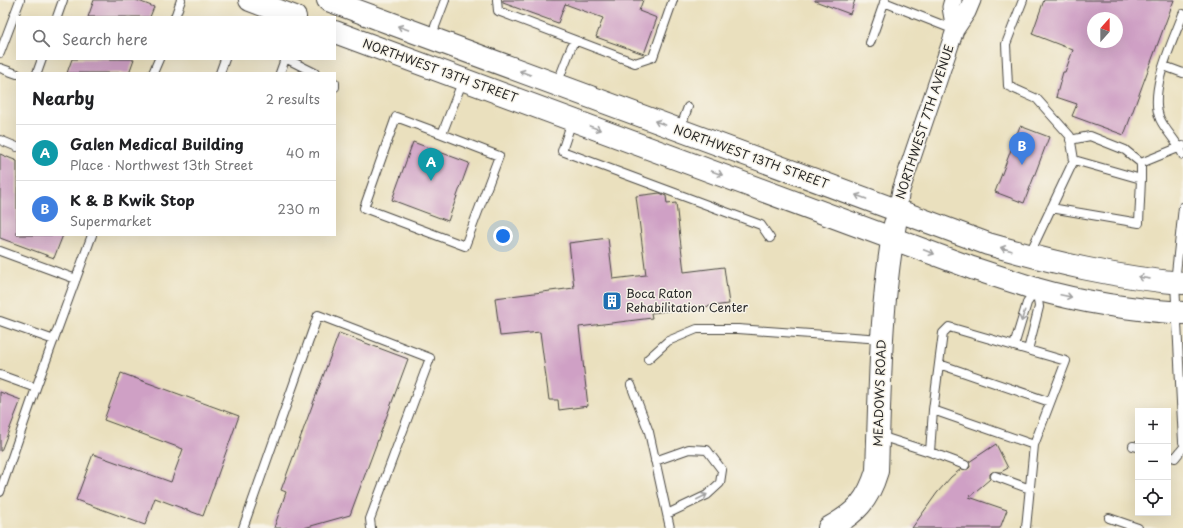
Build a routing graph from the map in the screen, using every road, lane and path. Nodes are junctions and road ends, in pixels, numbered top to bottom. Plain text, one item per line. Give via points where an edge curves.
1 (20, 0) edge
2 (63, 0) edge
3 (181, 0) edge
4 (250, 0) edge
5 (328, 0) edge
6 (445, 0) edge
7 (497, 0) edge
8 (673, 0) edge
9 (953, 0) edge
10 (972, 0) edge
11 (1023, 0) edge
12 (885, 1) edge
13 (57, 16) edge
14 (175, 16) edge
15 (292, 16) edge
16 (1183, 16) edge
17 (955, 30) junction
18 (336, 32) edge
19 (431, 38) junction
20 (574, 40) junction
21 (870, 43) dead end
22 (0, 53) edge
23 (42, 60) edge
24 (159, 60) edge
25 (225, 60) edge
26 (286, 60) edge
27 (288, 60) edge
28 (1164, 66) junction
29 (0, 68) edge
30 (37, 72) edge
31 (153, 72) edge
32 (220, 72) edge
33 (280, 72) edge
34 (313, 72) edge
35 (1183, 72) edge
36 (16, 74) edge
37 (463, 79) junction
38 (557, 85) junction
39 (688, 107) dead end
40 (572, 120) junction
41 (680, 130) junction
42 (442, 134) junction
43 (0, 140) edge
44 (1070, 140) junction
45 (16, 146) edge
46 (1182, 150) edge
47 (1074, 160) junction
48 (1141, 163) junction
49 (1141, 179) junction
50 (1183, 207) edge
51 (1052, 208) junction
52 (897, 210) junction
53 (92, 236) edge
54 (770, 238) dead end
55 (892, 238) junction
56 (0, 251) edge
57 (1029, 255) junction
58 (76, 279) junction
59 (1179, 283) edge
60 (1037, 289) junction
61 (1180, 313) edge
62 (0, 321) edge
63 (882, 339) junction
64 (54, 340) junction
65 (1014, 346) junction
66 (1028, 350) junction
67 (648, 358) dead end
68 (939, 364) junction
69 (0, 375) edge
70 (631, 384) dead end
71 (36, 388) junction
72 (1050, 402) junction
73 (933, 410) junction
74 (878, 435) junction
75 (1183, 442) edge
76 (1034, 445) junction
77 (1183, 448) edge
78 (930, 452) junction
79 (1171, 457) edge
80 (655, 462) junction
81 (965, 465) dead end
82 (995, 476) dead end
83 (1030, 489) junction
84 (0, 492) edge
85 (667, 514) junction
86 (1109, 518) dead end
87 (243, 528) edge
88 (371, 528) edge
89 (670, 528) edge
90 (829, 528) edge
91 (1026, 528) edge
92 (1138, 528) edge

1 - 22 lane
2 - 13 lane
3 - 14 lane
4 - 15 street
19 -> 5 street, NORTHWEST 13TH STREET
6 - 19 lane
7 - 20 lane via 498,11
8 - 20 lane via 653,57 635,63
9 - 17 street, NORTHWEST 7TH AVENUE via 951,7
10 - 17 street, NORTHWEST 7TH AVENUE
11 - 44 lane via 1006,44 1008,86 1037,99 1070,136
12 - 17 lane
12 - 21 lane
16 - 28 lane
17 - 52 street, NORTHWEST 7TH AVENUE via 901,190
18 - 37 street, NORTHWEST 13TH STREET
38 -> 19 street, NORTHWEST 13TH STREET
20 - 38 lane
23 - 30 lane
24 - 31 lane
25 - 32 lane
26 - 33 lane
27 - 34 lane
28 - 35 lane
28 - 46 lane via 1156,96 1157,108 1160,119
29 - 36 lane
37 - 40 street, NORTHWEST 13TH STREET
37 - 42 lane
41 -> 38 street, NORTHWEST 13TH STREET
39 - 41 lane
40 - 54 lane via 562,151 761,225
40 -> 55 street, NORTHWEST 13TH STREET
52 -> 41 street, NORTHWEST 13TH STREET
42 - 42 lane via 499,156 464,246 364,208 396,117
43 - 45 lane
44 - 47 lane
44 - 48 lane via 1090,136 1125,150
46 - 48 lane
47 - 49 lane
47 - 51 lane
48 - 49 lane
49 - 51 lane via 1139,223
50 - 59 lane
51 - 57 lane
52 - 55 street, NORTHWEST 7TH AVENUE
57 -> 52 street, NORTHWEST 13TH STREET via 988,244
53 - 58 lane
55 -> 60 street, NORTHWEST 13TH STREET
55 - 63 street, MEADOWS ROAD
56 - 58 lane
59 -> 57 street, NORTHWEST 13TH STREET via 1084,269
58 - 64 lane
59 - 61 lane
60 -> 61 street, NORTHWEST 13TH STREET via 1130,307
60 -> 65 lane via 1027,304
60 - 66 lane via 1039,307
61 - 75 lane
62 - 64 lane
63 - 67 lane via 738,329 697,329 668,341
63 - 74 street, MEADOWS ROAD
64 - 71 lane
65 - 66 lane
65 - 68 lane via 950,327 942,333
66 - 72 lane via 1066,360
68 - 72 lane
68 - 73 lane
69 - 71 lane
70 - 80 lane via 649,432
71 - 84 lane
72 - 76 lane
73 - 76 lane
73 - 78 lane
74 - 78 lane
74 - 90 street, MEADOWS ROAD via 877,471 866,500 854,512
76 - 83 lane
77 - 79 lane via 1176,458
78 - 81 lane
80 - 85 lane
85 -> 80 lane via 707,495 720,483 722,470 706,450 689,449
82 - 83 lane
83 - 91 lane
85 - 89 lane
86 - 92 lane
87 - 88 lane via 318,315 430,358 370,519

